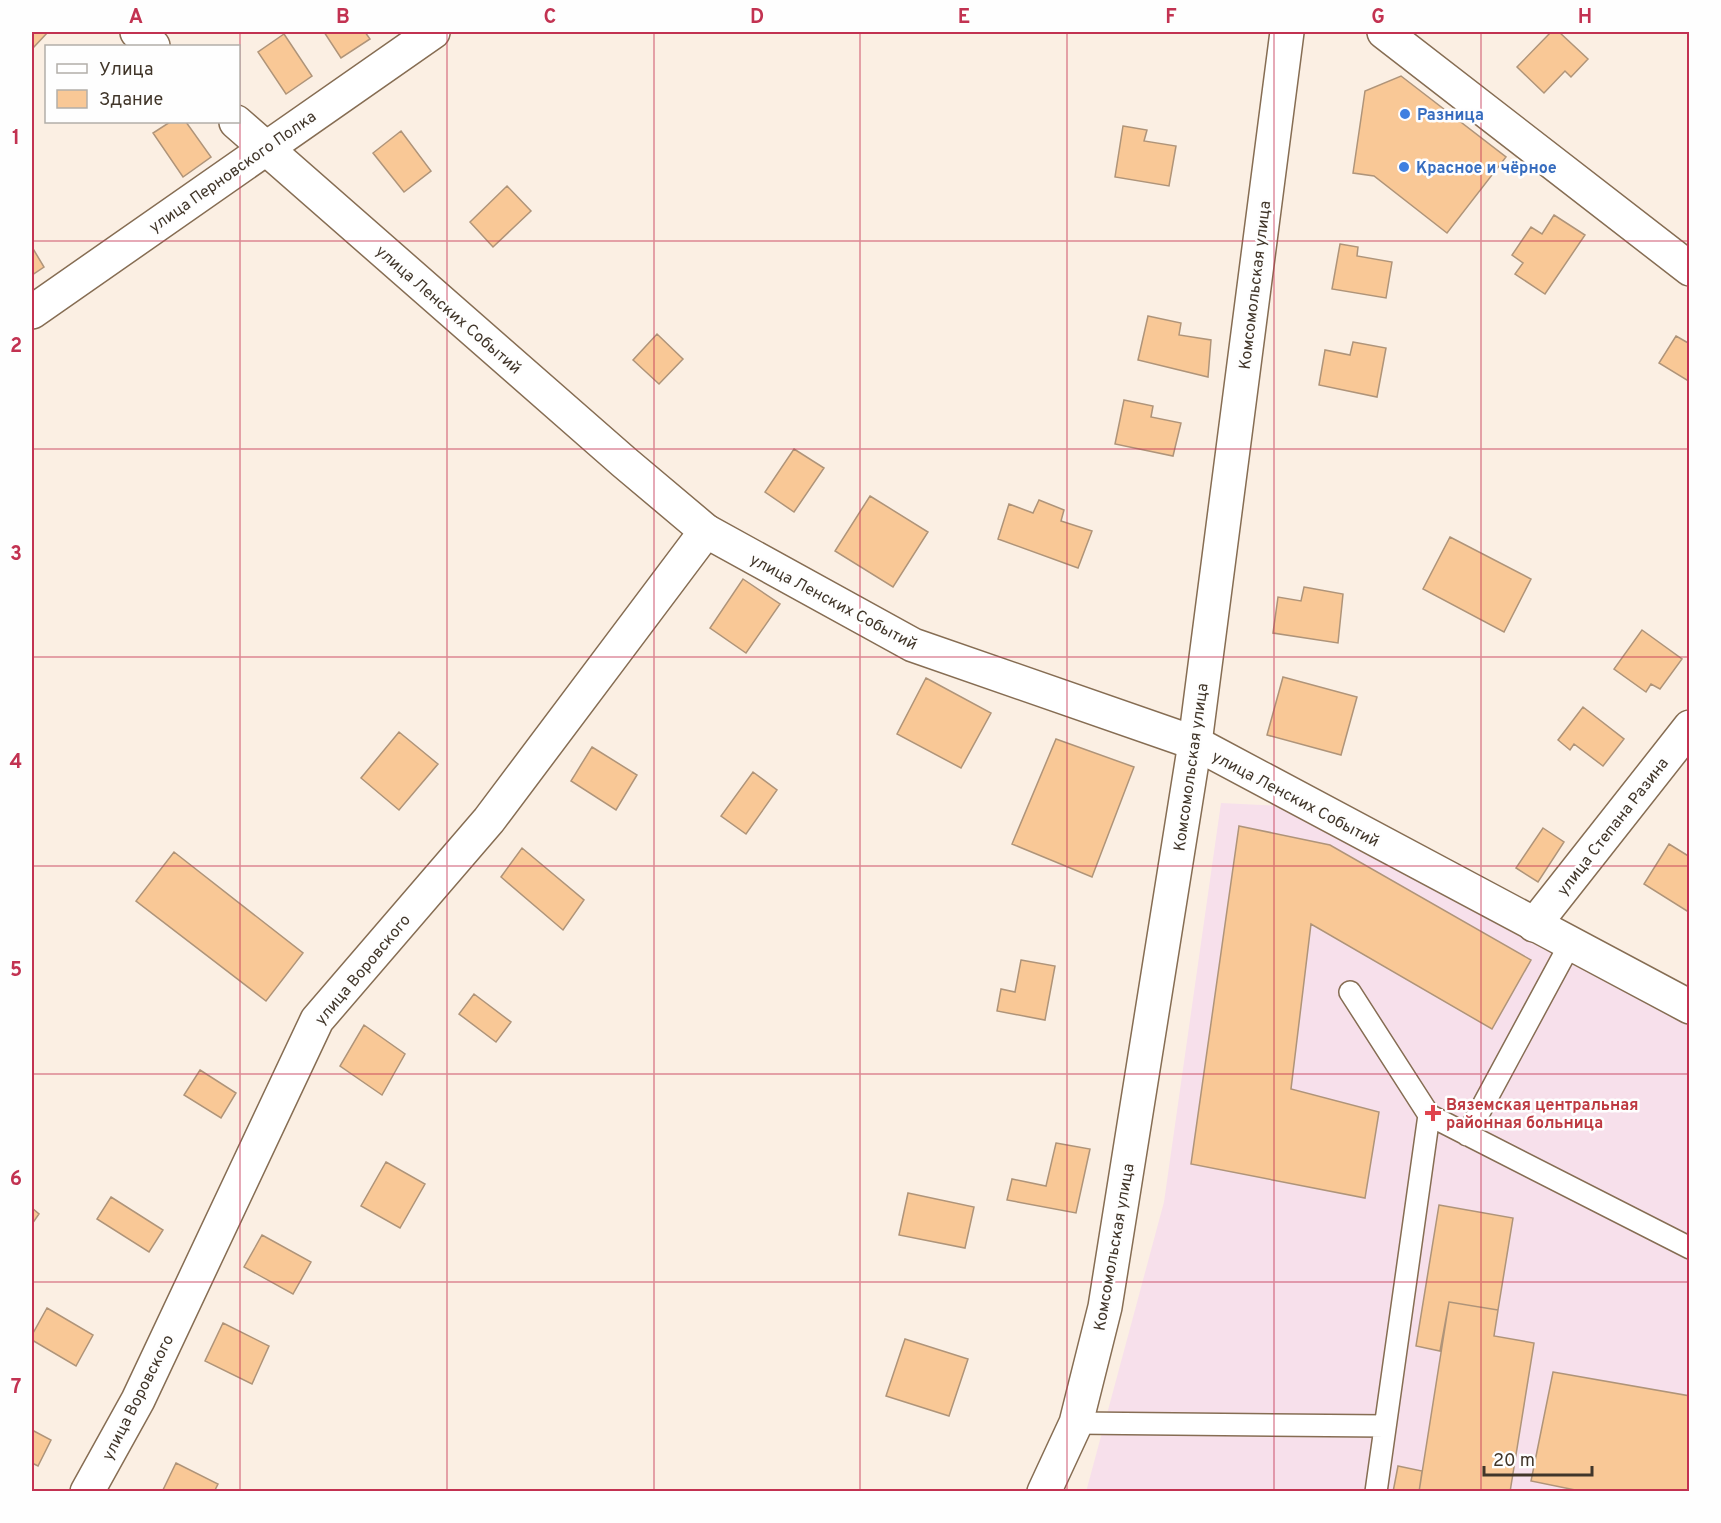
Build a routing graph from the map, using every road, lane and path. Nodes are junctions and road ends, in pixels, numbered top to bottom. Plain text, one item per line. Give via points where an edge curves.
1 (137, 32) edge
2 (433, 32) edge
3 (1287, 32) edge
4 (1384, 32) edge
5 (152, 45) edge
6 (237, 123) edge
7 (264, 148) junction
8 (1689, 269) edge
9 (32, 312) edge
10 (706, 531) junction
11 (1689, 726) edge
12 (1195, 743) junction
13 (1534, 925) junction
14 (1570, 944) junction
15 (1350, 992) dead end
16 (1689, 1007) edge
17 (1429, 1115) junction
18 (1467, 1135) junction
19 (1689, 1248) edge
20 (1076, 1423) junction
21 (1385, 1426) junction
22 (87, 1491) edge
23 (1044, 1491) edge
24 (1376, 1491) edge

1 - 5 street
2 - 7 street, улица Перновского Полка
3 - 12 street, Комсомольская улица
4 - 8 street
6 - 7 street, улица Ленских Событий
7 - 9 street, улица Перновского Полка
7 - 10 street, улица Ленских Событий
10 - 12 street, улица Ленских Событий via 913,645
10 - 22 street, улица Воровского via 489,820 317,1020 138,1400
11 - 13 street, улица Степана Разина
12 - 13 street, улица Ленских Событий
12 - 20 street, Комсомольская улица via 1105,1307
13 - 14 street, улица Ленских Событий
14 - 16 street, улица Ленских Событий
14 - 18 lane
15 - 17 lane
17 - 18 lane
17 - 21 lane
18 - 19 lane
20 - 21 lane
20 - 23 street, Комсомольская улица
21 - 24 lane

